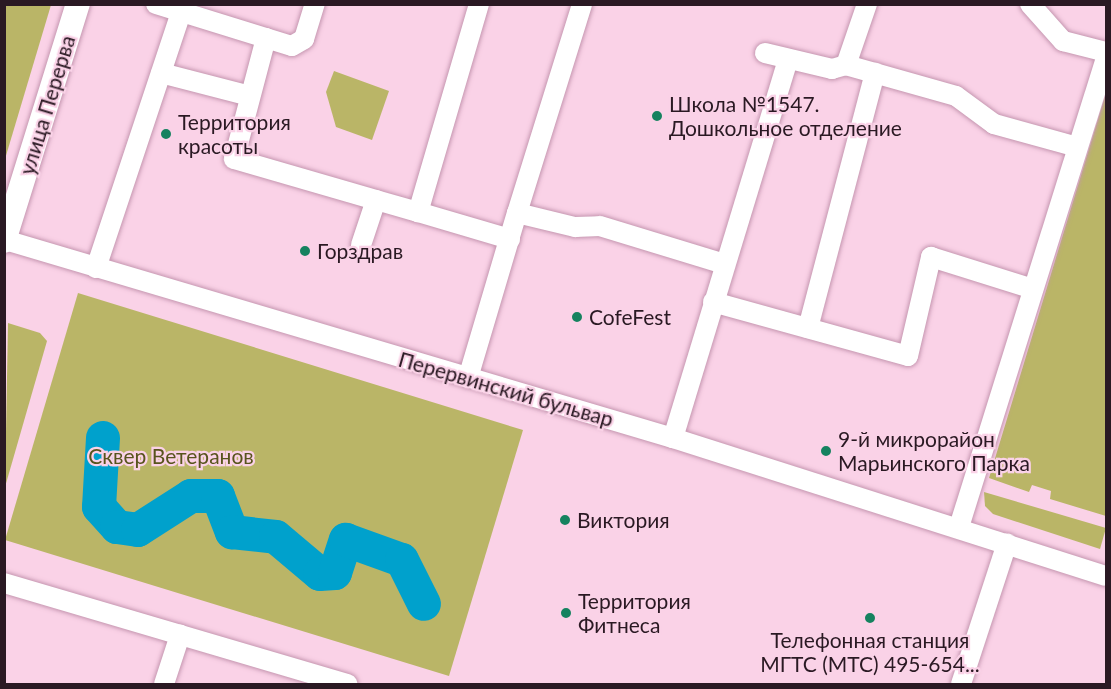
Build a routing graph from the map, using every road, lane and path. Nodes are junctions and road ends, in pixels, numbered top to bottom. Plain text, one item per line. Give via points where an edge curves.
1 (78, 4) edge
2 (156, 4) edge
3 (315, 4) edge
4 (479, 4) edge
5 (582, 4) edge
6 (867, 4) edge
7 (1030, 4) edge
8 (192, 12) edge
9 (266, 38) junction
10 (1107, 52) edge
11 (765, 53) dead end
12 (1107, 57) edge
13 (788, 59) junction
14 (846, 65) junction
15 (161, 73) junction
16 (875, 73) junction
17 (250, 96) junction
18 (1077, 147) junction
19 (376, 200) junction
20 (418, 212) junction
21 (517, 213) junction
22 (510, 239) junction
23 (5, 240) edge
24 (361, 245) dead end
25 (724, 264) junction
26 (96, 268) junction
27 (1033, 289) junction
28 (713, 302) junction
29 (808, 328) junction
30 (468, 378) junction
31 (673, 438) junction
32 (959, 528) junction
33 (1007, 543) junction
34 (1107, 576) edge
35 (4, 583) edge
36 (180, 634) junction
37 (164, 684) edge
38 (347, 684) edge
39 (961, 684) edge

1 - 23 main road, улица Перерва
2 - 8 street
3 - 9 street via 304,39 292,46
4 - 20 street
5 - 21 street
6 - 14 street
7 - 10 street via 1063,41
8 - 9 street
8 - 15 street
9 - 17 street
11 - 13 street
12 - 18 street
13 - 14 street via 832,69
13 - 25 street
14 - 16 street
15 - 17 street
15 - 26 street
16 - 18 street via 956,96 994,124
16 - 29 street
17 - 19 street via 234,159
18 - 27 street
19 - 20 street
19 - 24 street
20 - 22 street
21 - 22 street
21 - 25 street via 575,227 600,226
22 - 30 street
23 - 26 street, Перервинский бульвар
25 - 28 street
26 - 30 street, Перервинский бульвар
27 - 29 street via 931,257 908,356
27 - 32 street
28 - 29 street
28 - 31 street
30 - 31 street, Перервинский бульвар
31 - 32 street, Перервинский бульвар
32 - 33 street, Перервинский бульвар
33 - 34 street, Перервинский бульвар
33 - 39 street
35 - 36 street
36 - 37 street
36 - 38 street

